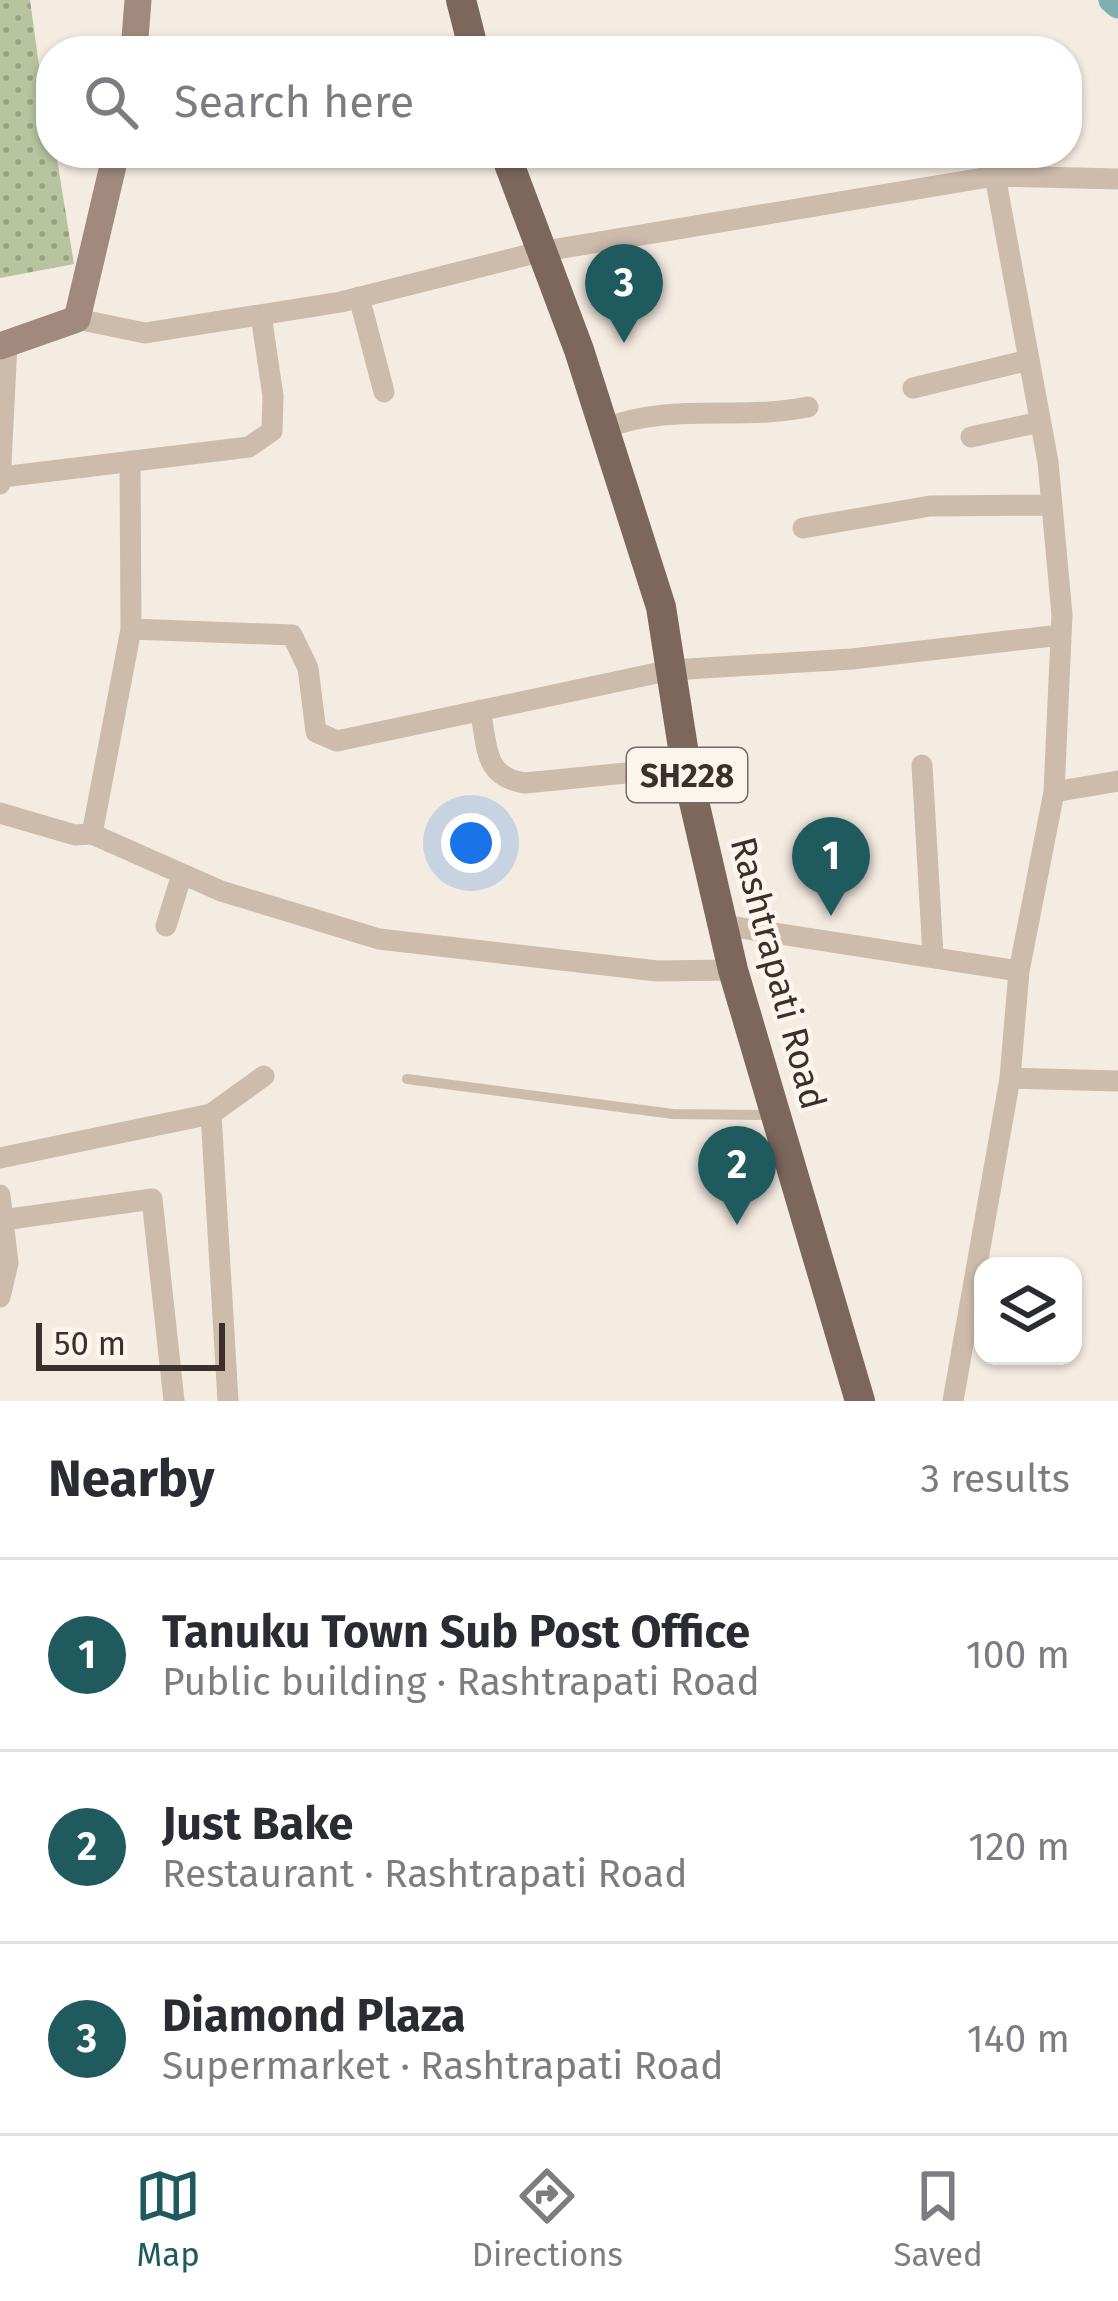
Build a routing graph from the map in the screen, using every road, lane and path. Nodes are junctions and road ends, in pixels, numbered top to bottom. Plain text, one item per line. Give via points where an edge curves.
1 (138, 0) edge
2 (460, 0) edge
3 (135, 36) edge
4 (470, 36) edge
5 (112, 168) edge
6 (510, 168) edge
7 (995, 176) junction
8 (1118, 179) edge
9 (539, 252) junction
10 (359, 297) junction
11 (260, 315) junction
12 (77, 320) junction
13 (4, 345) edge
14 (1029, 360) junction
15 (913, 388) dead end
16 (384, 392) dead end
17 (808, 407) dead end
18 (1040, 422) junction
19 (603, 429) junction
20 (971, 437) dead end
21 (130, 461) junction
22 (1, 481) edge
23 (1052, 505) junction
24 (803, 528) dead end
25 (131, 629) junction
26 (1061, 635) junction
27 (671, 670) junction
28 (480, 710) junction
29 (922, 765) dead end
30 (686, 767) junction
31 (1118, 781) edge
32 (1054, 792) junction
33 (0, 813) edge
34 (92, 834) junction
35 (182, 874) junction
36 (166, 926) dead end
37 (722, 926) junction
38 (933, 955) junction
39 (733, 970) junction
40 (1019, 971) junction
41 (264, 1076) dead end
42 (1010, 1078) junction
43 (407, 1079) dead end
44 (1118, 1081) edge
45 (211, 1114) junction
46 (777, 1115) junction
47 (0, 1158) edge
48 (0, 1195) edge
49 (3, 1220) junction
50 (0, 1297) edge
51 (174, 1401) edge
52 (228, 1401) edge
53 (860, 1401) edge
54 (953, 1401) edge

1 - 3 street
2 - 4 main road
5 - 12 street
6 - 9 main road, Rashtrapati Road / SH228
7 - 8 street
7 - 9 street
7 - 14 street
9 - 10 street
9 - 19 main road, Rashtrapati Road / SH228
10 - 11 street
10 - 16 street
11 - 12 street via 145,333
11 - 21 street via 272,430 249,447
12 - 13 street
13 - 22 street
14 - 15 street
14 - 18 street
17 - 19 street via 768,415 680,411
18 - 20 street
18 - 23 street
19 - 27 main road, Rashtrapati Road / SH228 via 661,607
21 - 22 street
21 - 25 street
23 - 24 street via 930,506
23 - 26 street
25 - 28 street via 292,634 308,668 316,732 338,741
25 - 34 street
26 - 27 street
26 - 32 street
27 - 28 street
27 - 30 main road, Rashtrapati Road / SH228
28 - 30 street via 503,780
29 - 38 street
30 - 37 main road, Rashtrapati Road / SH228
31 - 32 street
32 - 40 street
33 - 34 street
34 - 35 street
35 - 36 street
35 - 39 street via 379,939 657,971
37 - 38 street
37 - 39 main road, Rashtrapati Road / SH228
38 - 40 street
39 - 46 main road, Rashtrapati Road / SH228
40 - 42 street
41 - 45 street
42 - 44 street
42 - 54 street
43 - 46 lane via 673,1114
45 - 47 street
45 - 52 street
46 - 53 main road, Rashtrapati Road / SH228
48 - 49 street
49 - 50 street via 8,1263
49 - 51 street via 152,1199

